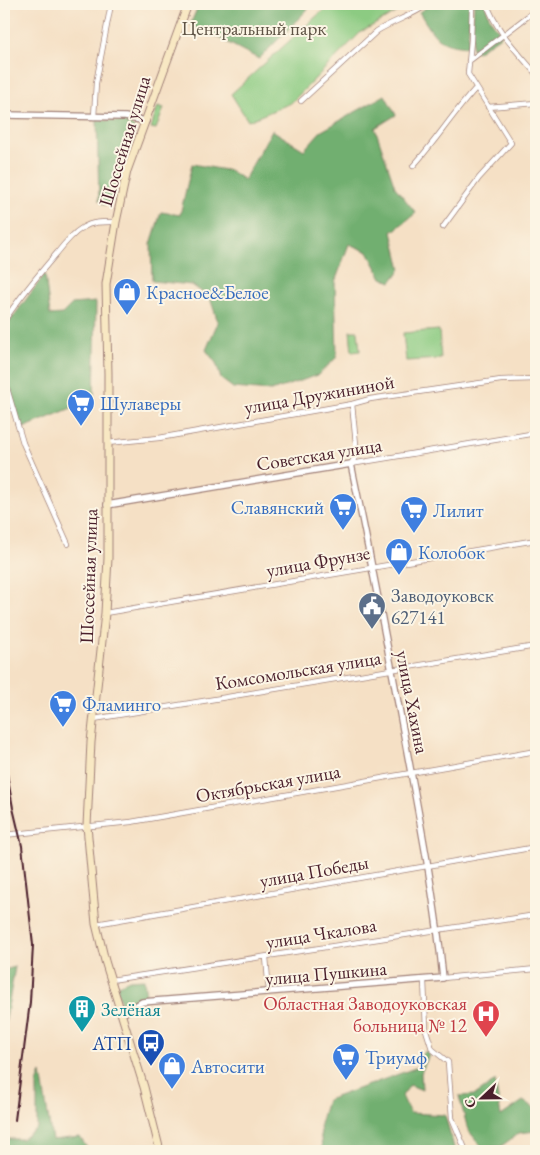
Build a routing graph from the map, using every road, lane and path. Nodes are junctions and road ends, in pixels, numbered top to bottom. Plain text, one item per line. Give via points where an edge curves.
1 (111, 4) edge
2 (188, 4) edge
3 (428, 4) edge
4 (472, 4) edge
5 (487, 4) edge
6 (536, 10) edge
7 (505, 35) junction
8 (469, 61) junction
9 (536, 74) edge
10 (476, 88) junction
11 (301, 101) dead end
12 (536, 103) edge
13 (488, 107) junction
14 (4, 115) edge
15 (94, 117) junction
16 (146, 121) junction
17 (413, 166) dead end
18 (116, 222) junction
19 (443, 228) dead end
20 (4, 321) edge
21 (4, 378) edge
22 (536, 379) edge
23 (352, 404) junction
24 (536, 433) edge
25 (108, 443) junction
26 (351, 464) junction
27 (107, 505) junction
28 (536, 540) edge
29 (68, 544) dead end
30 (373, 568) junction
31 (105, 613) junction
32 (536, 646) edge
33 (392, 670) junction
34 (94, 719) junction
35 (536, 751) edge
36 (411, 773) junction
37 (88, 826) junction
38 (4, 835) edge
39 (536, 847) edge
40 (428, 866) junction
41 (536, 915) edge
42 (96, 924) junction
43 (438, 930) junction
44 (266, 957) junction
45 (536, 969) edge
46 (443, 978) junction
47 (111, 980) junction
48 (424, 980) junction
49 (269, 992) junction
50 (122, 1014) junction
51 (160, 1151) edge
52 (466, 1151) edge

1 - 15 street via 96,83
2 - 16 main road, Шоссейная улица
3 - 11 street via 377,32
4 - 8 street
5 - 7 street via 491,17
6 - 7 street
7 - 8 street
7 - 9 street
8 - 10 street via 468,74
10 - 13 street
10 - 17 street
12 - 13 street
13 - 19 street via 512,143 479,178
14 - 15 street
15 - 16 street
16 - 18 main road, Шоссейная улица via 128,171
18 - 20 street via 97,222 75,233
18 - 25 main road, Шоссейная улица via 106,284
21 - 29 street via 23,443
22 - 23 street, улица Дружининой via 501,380
23 - 25 street, улица Дружининой via 159,438
23 - 26 street, улица Хахина via 357,454
24 - 26 street, Советская улица
25 - 27 main road, Шоссейная улица
26 - 27 street, Советская улица
26 - 30 street, улица Хахина
27 - 31 main road, Шоссейная улица
28 - 30 street, улица Фрунзе
30 - 31 street, улица Фрунзе
30 - 33 street, улица Хахина
31 - 34 main road, Шоссейная улица
32 - 33 street, Комсомольская улица
33 - 34 street, Комсомольская улица
33 - 36 street, улица Хахина
34 - 37 main road, Шоссейная улица
35 - 36 street, Октябрьская улица
36 - 37 street, Октябрьская улица via 131,822
36 - 40 street, улица Хахина
37 - 38 street, Октябрьская улица
37 - 42 main road, Шоссейная улица
39 - 40 street, улица Победы
40 - 42 street, улица Победы
40 - 43 street, улица Хахина
41 - 43 street, улица Чкалова
42 - 47 main road, Шоссейная улица
43 - 44 street, улица Чкалова
43 - 46 street, улица Хахина
44 - 47 street, улица Чкалова
44 - 49 street
45 - 46 street, улица Пушкина
46 - 48 street, улица Пушкина
47 - 50 main road, Шоссейная улица
48 - 49 street, улица Пушкина
48 - 52 street via 426,1030 432,1049 448,1062 452,1118
49 - 50 street, улица Пушкина via 142,1002
50 - 51 main road, Шоссейная улица

